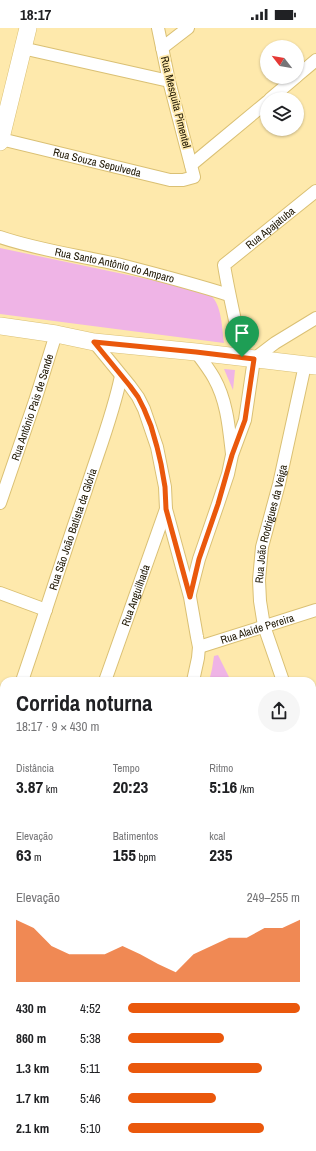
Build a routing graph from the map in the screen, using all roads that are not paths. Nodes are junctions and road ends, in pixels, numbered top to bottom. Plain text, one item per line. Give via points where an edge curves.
1 (28, 28) edge
2 (158, 28) edge
3 (188, 28) edge
4 (22, 48) junction
5 (162, 48) junction
6 (316, 60) edge
7 (304, 71) edge
8 (169, 81) junction
9 (288, 84) edge
10 (279, 92) edge
11 (260, 109) edge
12 (0, 140) edge
13 (193, 171) junction
14 (316, 191) edge
15 (0, 237) edge
16 (229, 295) junction
17 (316, 318) edge
18 (0, 326) edge
19 (56, 334) junction
20 (94, 342) junction
21 (196, 352) junction
22 (248, 358) junction
23 (310, 366) edge
24 (121, 376) junction
25 (232, 455) junction
26 (0, 504) edge
27 (166, 509) junction
28 (0, 593) edge
29 (190, 597) junction
30 (46, 610) junction
31 (316, 610) edge
32 (264, 626) junction
33 (199, 647) junction
34 (23, 677) edge
35 (106, 677) edge
36 (194, 677) edge
37 (282, 677) edge

1 - 4 street
2 - 5 street, Rua Mesquita Pimentel
3 - 5 street
4 - 8 street
4 - 12 street
5 - 8 street, Rua Mesquita Pimentel
6 - 7 street
8 - 13 street, Rua Mesquita Pimentel
9 - 10 street
11 - 13 street
12 - 13 street, Rua Souza Sepulveda via 170,180 183,180
14 - 16 street, Rua Apajatuba via 224,265
15 - 16 street, Rua Santo Antônio do Amparo via 124,266
16 - 22 street
17 - 22 street
18 - 19 street
19 - 20 street
19 - 26 street, Rua Antônio Pais de Sande
20 - 21 street
20 - 24 street
21 - 22 street
21 - 25 street via 214,378 224,400
22 - 23 street
22 - 25 street via 245,420
23 - 32 street, Rua João Rodrigues da Veiga via 262,547 259,580
24 - 27 street via 138,397 151,426 161,464
24 - 30 street, Rua São João Batista da Glória via 107,430
25 - 29 street via 199,559
27 - 29 street
27 - 35 street, Rua Anguilhada
28 - 30 street
29 - 33 street
30 - 34 street, Rua São João Batista da Glória
31 - 32 street, Rua Alaide Pereira
32 - 33 street, Rua Alaide Pereira
32 - 37 street, Rua João Rodrigues da Veiga
33 - 36 street

